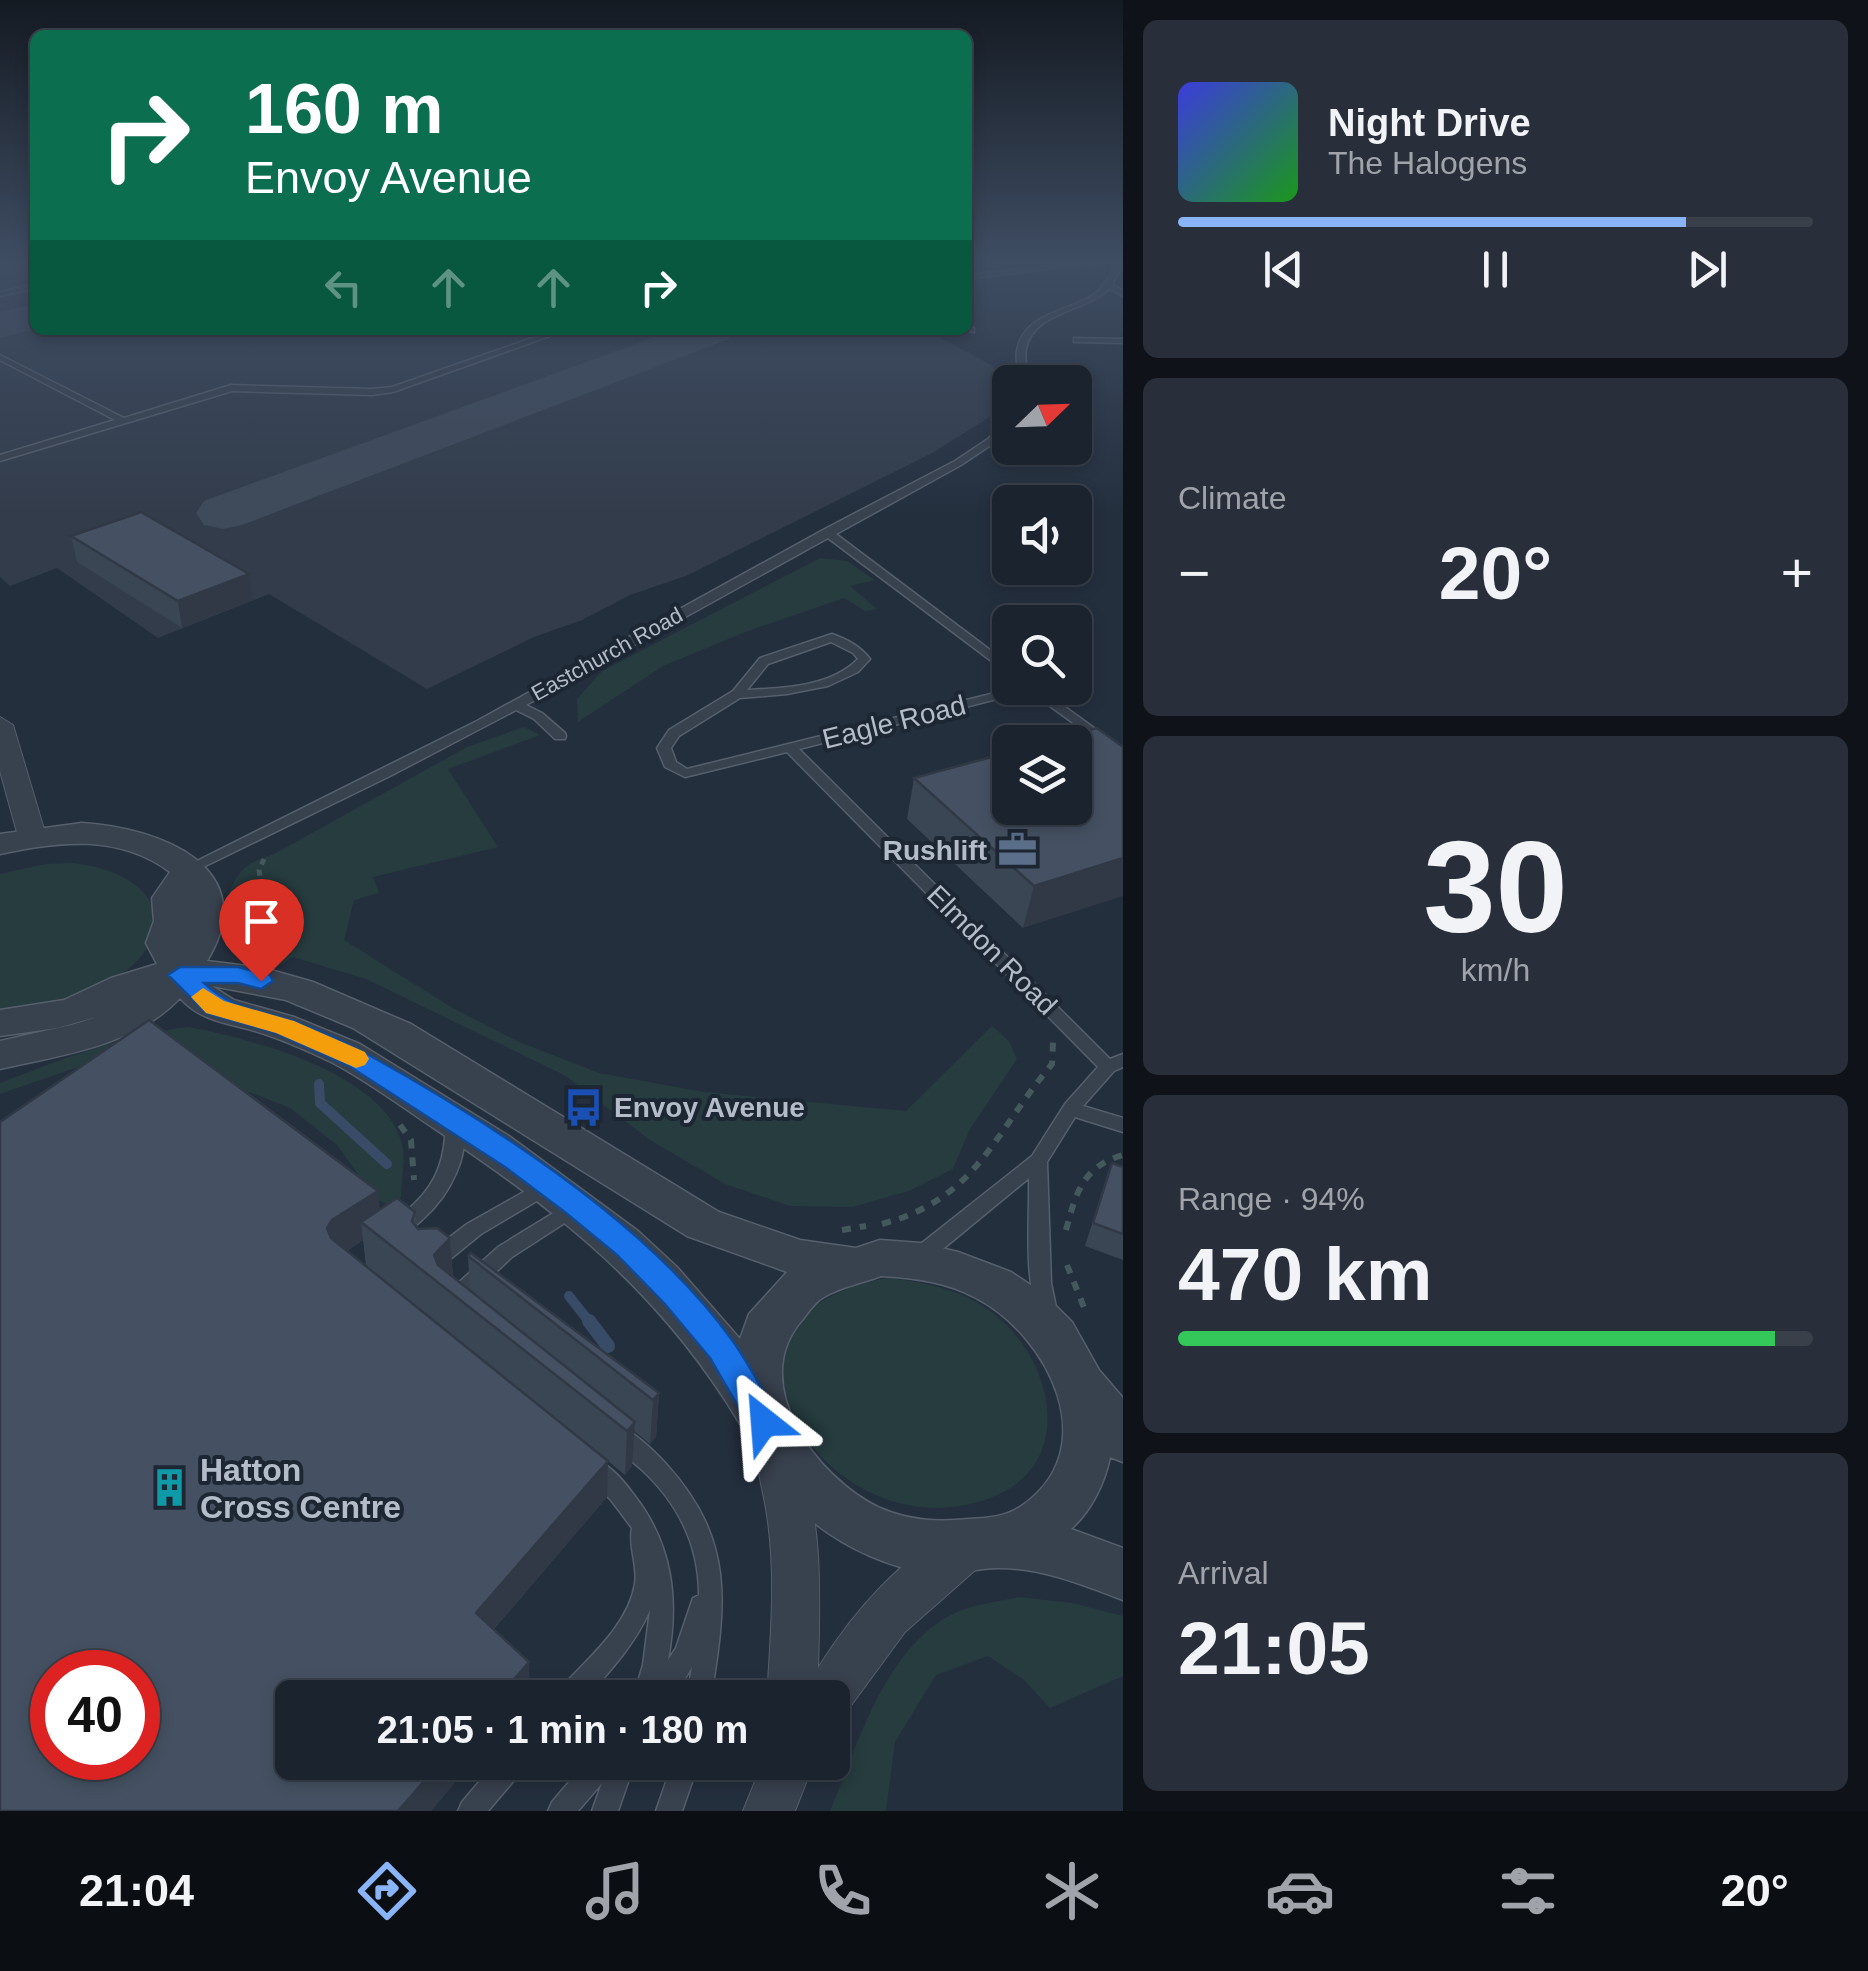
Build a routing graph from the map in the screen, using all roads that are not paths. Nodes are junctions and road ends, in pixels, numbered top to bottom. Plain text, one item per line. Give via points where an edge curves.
1 (516, 346) edge
2 (0, 357) edge
3 (124, 420) junction
4 (992, 439) edge
5 (1, 458) edge
6 (827, 532) junction
7 (992, 656) edge
8 (737, 694) junction
9 (992, 698) edge
10 (517, 705) junction
11 (1053, 705) edge
12 (560, 736) dead end
13 (2, 742) edge
14 (791, 748) junction
15 (1123, 756) edge
16 (16, 840) edge
17 (0, 861) edge
18 (190, 868) junction
19 (180, 975) junction
20 (0, 1024) edge
21 (0, 1055) edge
22 (1116, 1064) edge
23 (1072, 1110) junction
24 (455, 1122) junction
25 (1123, 1126) edge
26 (1038, 1161) junction
27 (563, 1195) junction
28 (386, 1237) edge
29 (845, 1246) junction
30 (917, 1259) junction
31 (430, 1264) edge
32 (475, 1320) edge
33 (1073, 1342) junction
34 (599, 1420) edge
35 (770, 1435) junction
36 (1123, 1439) edge
37 (571, 1450) edge
38 (638, 1459) dead end
39 (615, 1489) dead end
40 (984, 1545) junction
41 (1123, 1574) edge
42 (584, 1680) edge
43 (651, 1680) edge
44 (669, 1680) edge
45 (702, 1680) edge
46 (793, 1680) edge
47 (840, 1680) edge
48 (498, 1780) edge
49 (588, 1780) edge
50 (616, 1780) edge
51 (680, 1780) edge
52 (782, 1780) edge
53 (472, 1811) edge
54 (561, 1811) edge
55 (606, 1811) edge
56 (669, 1811) edge
57 (769, 1811) edge

1 - 3 lane via 383,391 241,387
2 - 3 lane
3 - 5 lane
4 - 6 lane, Eastchurch Road
6 - 7 lane
6 - 10 lane, Eastchurch Road
8 - 8 lane via 764,661 818,641 842,641 864,659 825,683
8 - 14 lane, Eagle Road via 674,732 664,748 670,764 686,773
9 - 14 lane, Eagle Road
10 - 12 lane
10 - 18 lane, Eastchurch Road
11 - 15 lane
13 - 16 street
14 - 22 lane, Elmdon Road
16 - 17 street
16 - 18 street via 134,865
18 - 19 street via 208,917
19 - 20 street via 126,986 59,1016
19 - 21 street via 140,1012 116,1023
19 - 24 street via 215,1007 324,1043
19 - 29 street via 238,975 357,1013 732,1238 799,1258
22 - 23 lane
23 - 25 lane
23 - 26 lane
24 - 27 street
24 - 28 lane via 444,1186
26 - 30 lane
26 - 33 lane via 1041,1283
27 - 31 lane via 474,1229
27 - 32 lane via 451,1301
27 - 35 street via 628,1246 674,1294 721,1349
29 - 30 street via 880,1258
29 - 35 street via 780,1305 766,1327 756,1384
30 - 33 street via 991,1283
33 - 36 street
33 - 40 street via 1089,1420 1083,1471 1066,1500 1035,1527
34 - 45 lane via 667,1476 702,1535 711,1593
35 - 40 street via 805,1486 839,1513 923,1546
35 - 46 street via 793,1532
37 - 43 lane via 622,1490 657,1552 664,1602
38 - 44 lane via 683,1506 702,1560 698,1622
39 - 42 lane via 646,1552 647,1590 637,1618
40 - 41 street via 1078,1556
40 - 47 street via 923,1578 884,1616
48 - 53 lane
49 - 54 lane
50 - 55 lane
51 - 56 lane
52 - 57 street

